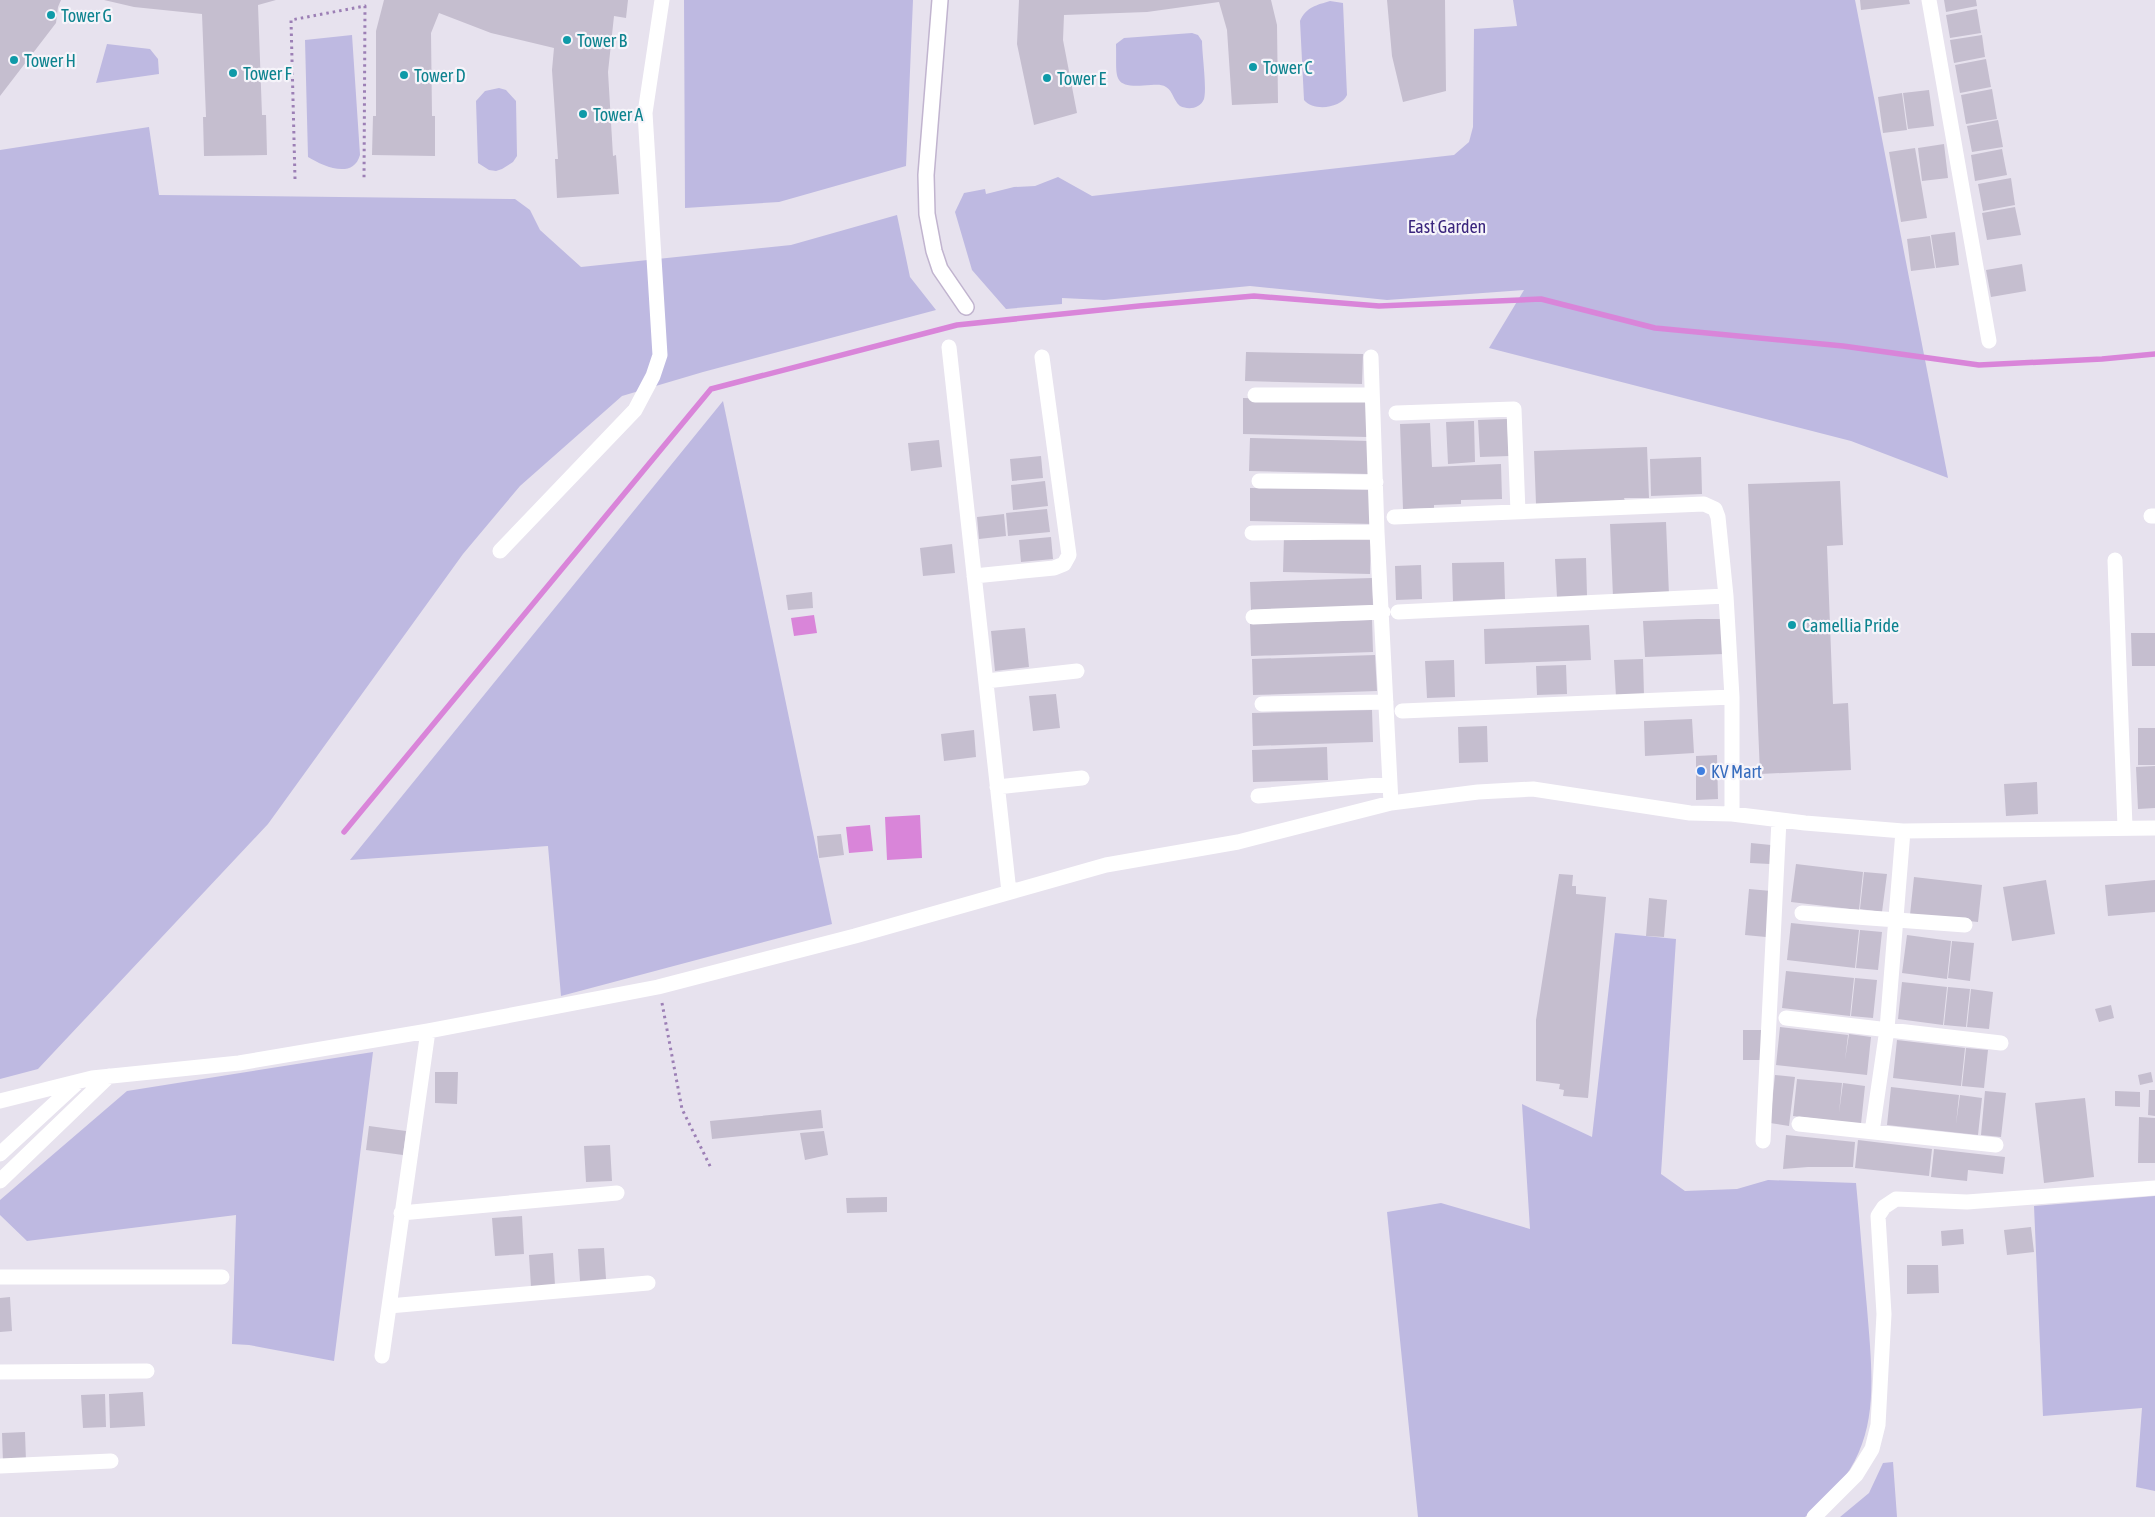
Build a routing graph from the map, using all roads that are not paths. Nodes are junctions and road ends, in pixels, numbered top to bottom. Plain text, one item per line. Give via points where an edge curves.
1 (662, 0) edge
2 (940, 0) edge
3 (1929, 0) edge
4 (966, 307) dead end
5 (1989, 341) dead end
6 (949, 347) dead end
7 (1042, 357) dead end
8 (1371, 358) dead end
9 (1255, 395) dead end
10 (1372, 395) junction
11 (1396, 414) dead end
12 (1259, 481) dead end
13 (1376, 482) junction
14 (1518, 512) junction
15 (1394, 517) dead end
16 (1377, 532) junction
17 (1252, 533) dead end
18 (500, 551) dead end
19 (2115, 560) dead end
20 (974, 576) junction
21 (1726, 596) junction
22 (1383, 612) junction
23 (1398, 612) dead end
24 (1253, 617) dead end
25 (1077, 671) dead end
26 (986, 681) junction
27 (1732, 697) junction
28 (1386, 702) junction
29 (1262, 704) dead end
30 (1402, 711) dead end
31 (1082, 778) dead end
32 (1389, 784) junction
33 (997, 786) junction
34 (1258, 796) dead end
35 (1391, 803) junction
36 (1732, 814) junction
37 (1779, 820) junction
38 (2125, 827) junction
39 (2155, 828) edge
40 (1903, 831) junction
41 (1009, 892) junction
42 (1802, 913) dead end
43 (1896, 920) junction
44 (1965, 925) dead end
45 (1786, 1018) dead end
46 (1887, 1029) junction
47 (428, 1031) junction
48 (2000, 1044) dead end
49 (110, 1076) junction
50 (80, 1081) junction
51 (0, 1101) edge
52 (1799, 1124) dead end
53 (1872, 1132) junction
54 (1763, 1141) dead end
55 (1996, 1145) dead end
56 (0, 1154) edge
57 (0, 1181) edge
58 (2155, 1188) edge
59 (617, 1193) dead end
60 (401, 1214) junction
61 (0, 1277) edge
62 (222, 1277) dead end
63 (648, 1283) dead end
64 (388, 1306) junction
65 (382, 1356) dead end
66 (146, 1371) dead end
67 (0, 1372) edge
68 (111, 1461) dead end
69 (0, 1466) edge
70 (1814, 1517) edge

1 - 18 street via 645,113 660,355 653,376 634,410
2 - 4 street via 926,175 927,214 940,269
3 - 5 street
6 - 20 street
7 - 20 street via 1069,555 1064,564 1054,568
8 - 10 street
9 - 10 street
10 - 13 street
11 - 14 street via 1514,409
12 - 13 street
13 - 16 street
14 - 15 street
14 - 21 street via 1704,504 1715,509 1718,517
16 - 17 street
16 - 22 street
19 - 38 street
20 - 26 street
21 - 23 street
21 - 27 street
22 - 24 street
22 - 28 street
25 - 26 street
26 - 33 street
27 - 30 street
27 - 36 street
28 - 29 street
28 - 32 street
31 - 33 street
32 - 34 street
32 - 35 street
33 - 41 street
35 - 36 street via 1532,789 1690,813
35 - 41 street via 1238,842 1106,865
36 - 37 street
37 - 40 street
37 - 54 street
38 - 39 street
38 - 40 street
40 - 43 street
41 - 47 street via 658,987
42 - 43 street
43 - 44 street
43 - 46 street
45 - 46 street
46 - 48 street
46 - 53 street
47 - 49 street via 239,1063
47 - 60 street
49 - 50 street
49 - 57 street
50 - 51 street
50 - 56 street
52 - 53 street
53 - 55 street
58 - 70 street via 1967,1202 1896,1199 1884,1207 1878,1216 1884,1314 1878,1425 1872,1449 1856,1475
59 - 60 street
60 - 64 street
61 - 62 street
63 - 64 street
64 - 65 street
66 - 67 street
68 - 69 street

